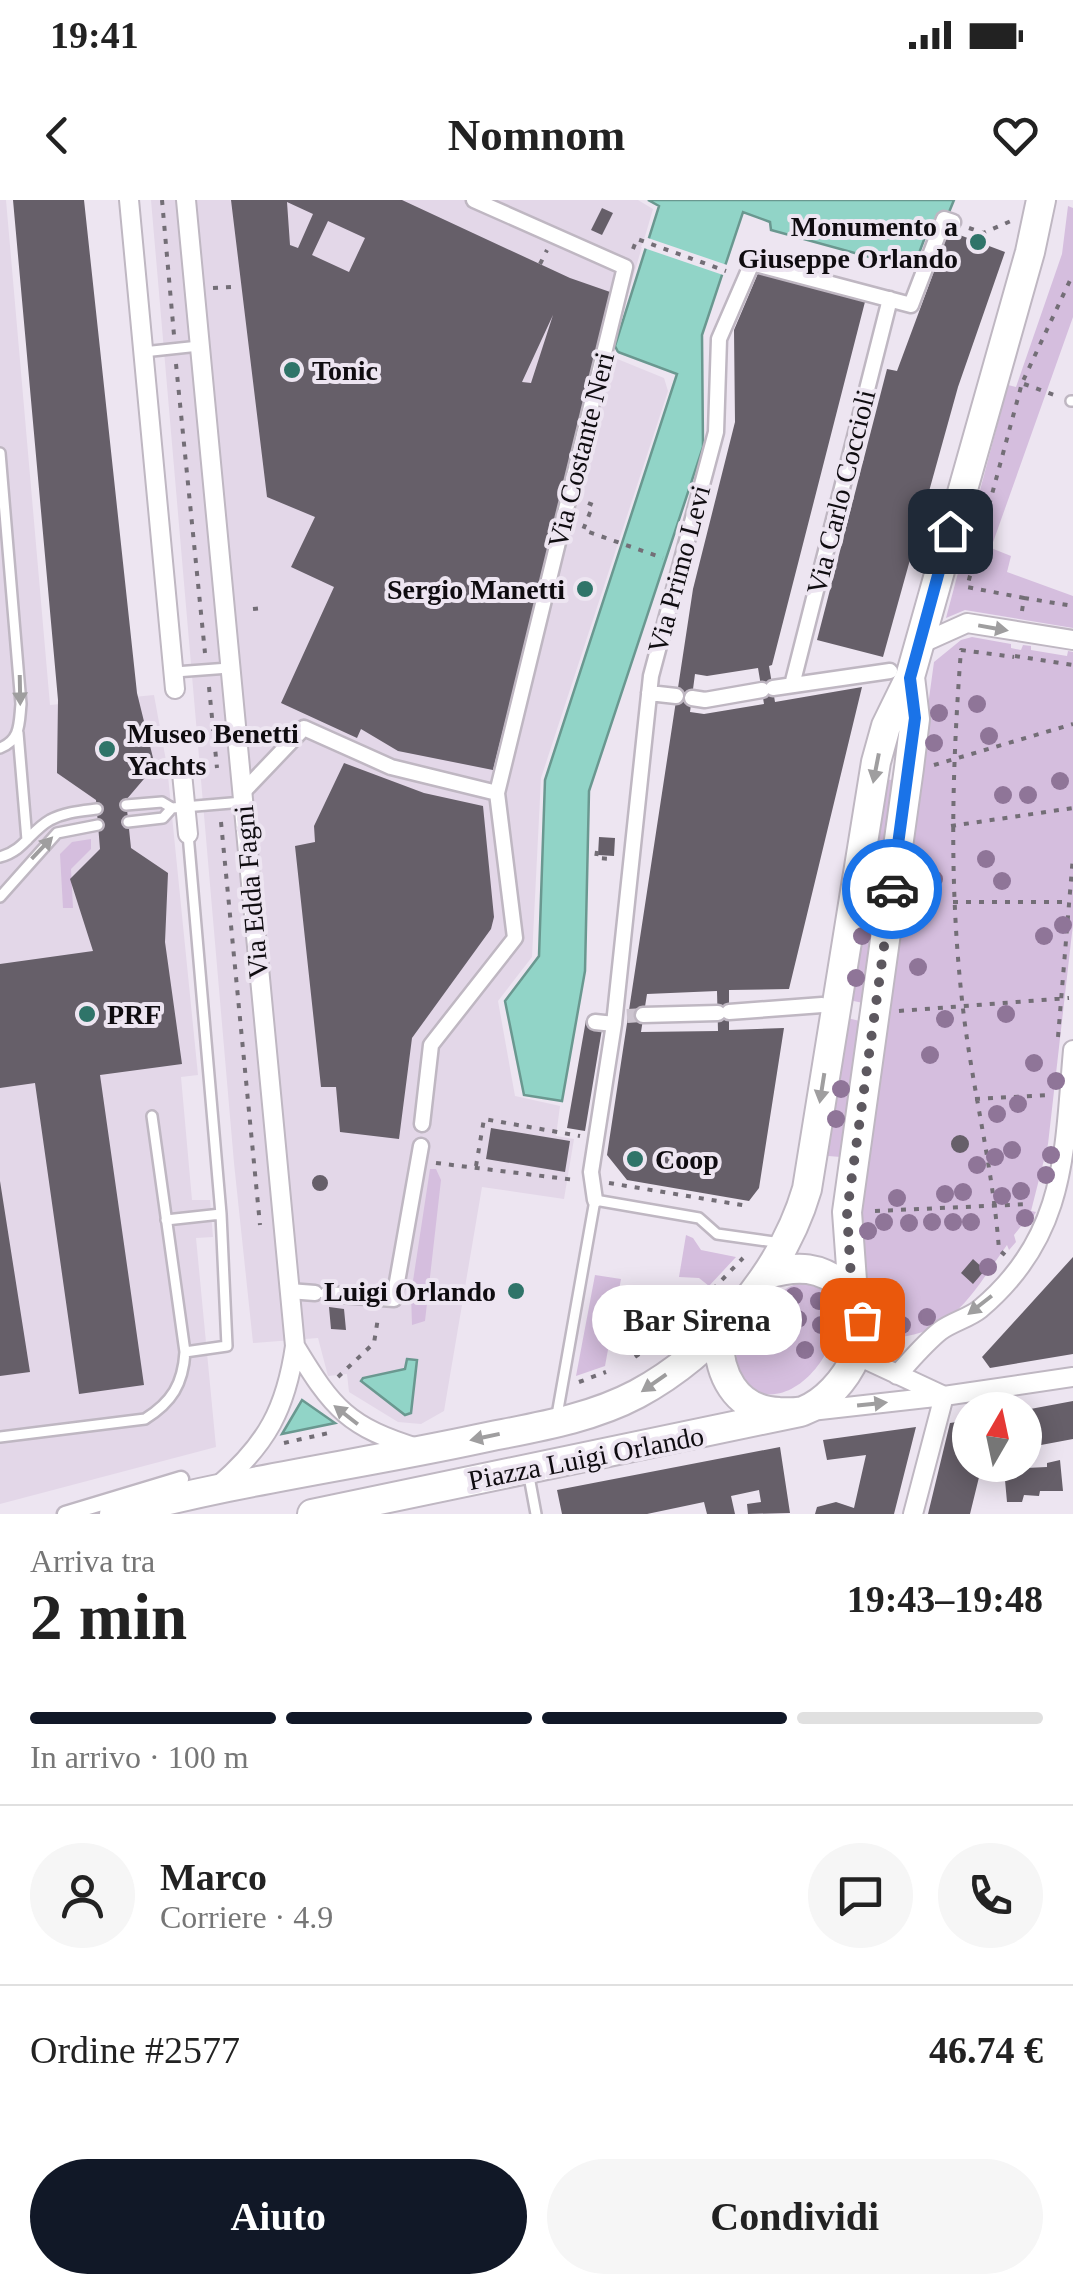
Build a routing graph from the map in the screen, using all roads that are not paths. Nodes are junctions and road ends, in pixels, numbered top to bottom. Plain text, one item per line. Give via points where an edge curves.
1 (129, 200) edge
2 (186, 200) edge
3 (474, 200) edge
4 (1040, 206) edge
5 (953, 222) road end
6 (890, 299) junction
7 (199, 346) junction
8 (143, 352) junction
9 (0, 454) edge
10 (1073, 640) edge
11 (918, 645) junction
12 (232, 668) junction
13 (900, 674) junction
14 (174, 681) joint
15 (792, 685) junction
16 (649, 692) junction
17 (18, 733) junction
18 (0, 748) edge
19 (182, 773) dead end
20 (497, 793) junction
21 (242, 797) junction
22 (126, 805) dead end
23 (179, 808) junction
24 (97, 809) dead end
25 (128, 822) dead end
26 (98, 825) dead end
27 (188, 834) joint
28 (27, 841) junction
29 (0, 857) edge
30 (0, 897) edge
31 (822, 1005) dead end
32 (625, 1018) junction
33 (595, 1022) dead end
34 (1073, 1050) edge
35 (152, 1116) dead end
36 (422, 1124) dead end
37 (421, 1146) dead end
38 (595, 1200) junction
39 (221, 1214) junction
40 (166, 1220) junction
41 (773, 1242) junction
42 (756, 1271) junction
43 (289, 1291) junction
44 (852, 1294) junction
45 (719, 1333) junction
46 (295, 1346) junction
47 (184, 1352) junction
48 (856, 1355) junction
49 (896, 1374) junction
50 (1073, 1377) edge
51 (944, 1396) junction
52 (558, 1410) junction
53 (800, 1412) junction
54 (0, 1437) edge
55 (425, 1450) junction
56 (528, 1468) junction
57 (181, 1479) dead end
58 (211, 1492) junction
59 (382, 1507) edge
60 (65, 1514) edge
61 (114, 1514) edge
62 (312, 1514) edge
63 (536, 1514) edge
64 (913, 1514) edge

1 - 8 street
2 - 7 street, Via Edda Fagni
3 - 20 street, Via Costante Neri via 625,267
4 - 11 main road
5 - 6 street via 944,219 912,305
6 - 15 street, Via Carlo Coccioli
6 - 16 street, Via Primo Levi via 752,263 720,339 716,432
7 - 8 lane
7 - 12 street, Via Edda Fagni
8 - 14 street
9 -> 17 lane via 21,685
11 -> 10 street via 968,623
11 - 13 main road
12 - 14 lane
12 - 21 street, Via Edda Fagni
13 - 15 street
13 -> 41 main road via 876,762 807,1188 796,1223
13 - 44 main road via 915,718 847,1212
15 - 16 street via 704,700
16 - 32 street, Via Primo Levi
17 - 18 lane
17 - 28 lane
19 - 23 street, Via Edda Fagni
20 - 21 street via 391,767 304,728
20 - 36 street via 515,938 431,1045
21 - 23 lane
21 - 43 street, Via Edda Fagni
22 - 23 lane via 162,802
23 - 25 lane via 163,818
23 - 27 street, Via Edda Fagni
24 - 28 lane via 51,820
30 -> 26 lane via 57,833
27 - 39 lane, Via Edda Fagni
28 - 29 lane via 17,853
31 - 32 street
32 - 33 street
32 - 38 street, Via Primo Levi via 596,1139
34 -> 49 street via 1056,1196 1019,1269 978,1312 944,1328
35 - 40 lane
37 - 43 street via 394,1299
38 - 41 lane via 700,1218 718,1234
38 - 52 lane, Via Primo Levi
39 - 40 lane
39 - 47 lane, Via Edda Fagni via 227,1346
40 - 47 lane
41 - 42 main road
42 - 44 main road via 818,1270
42 - 45 main road
43 - 46 street, Via Edda Fagni
44 - 48 main road via 862,1320
45 -> 52 main road, Piazza Luigi Orlando via 640,1392 599,1410
45 - 53 main road via 720,1362 731,1389 754,1408
55 -> 46 street, Via Edda Fagni via 369,1430 338,1410
46 - 58 street, Via Edda Fagni via 285,1397 268,1432
47 - 54 lane via 178,1388 146,1419
48 - 49 street
48 - 53 main road via 832,1390
49 - 51 street
50 - 51 street
53 -> 51 street
51 - 64 street
52 -> 55 main road, Piazza Luigi Orlando
53 - 56 main road, Piazza Luigi Orlando
55 - 58 main road, Piazza Luigi Orlando
56 - 59 main road, Piazza Luigi Orlando
56 - 63 lane
57 - 60 street
58 - 61 main road, Piazza Luigi Orlando
59 - 62 main road, Piazza Luigi Orlando

